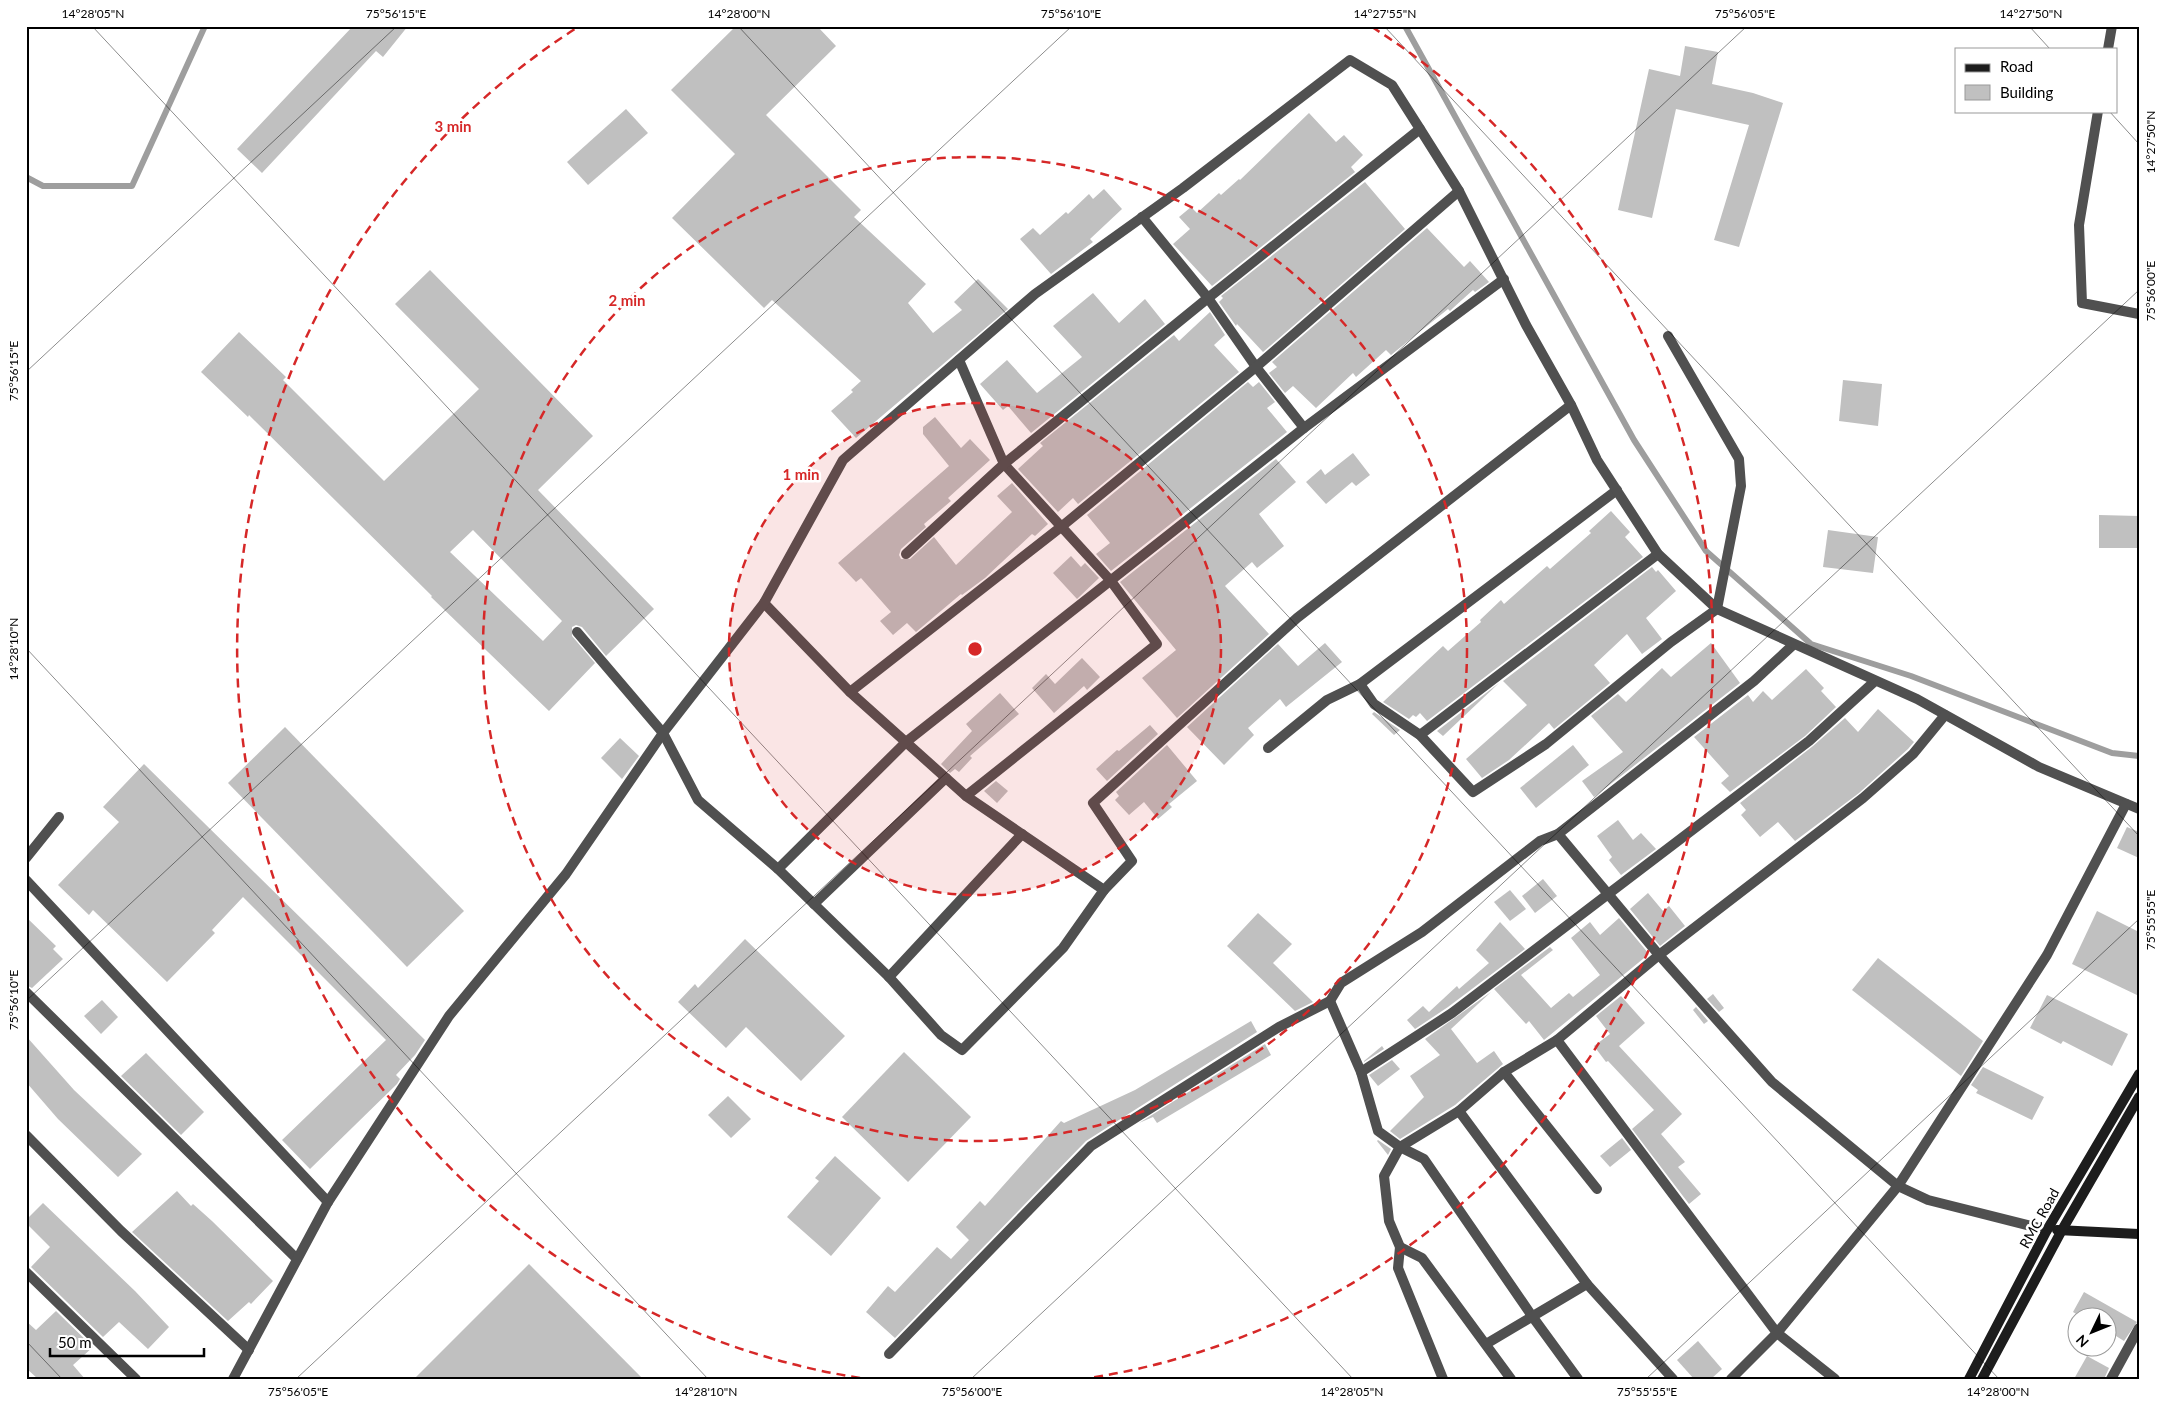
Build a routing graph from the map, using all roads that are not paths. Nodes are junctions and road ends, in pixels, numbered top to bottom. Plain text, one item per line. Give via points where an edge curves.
1 (2112, 26) edge
2 (2108, 48) edge
3 (2098, 112) edge
4 (1420, 129) junction
5 (1459, 191) junction
6 (1142, 217) junction
7 (1504, 279) junction
8 (1208, 298) junction
9 (2139, 314) edge
10 (1668, 336) dead end
11 (959, 360) junction
12 (1256, 367) junction
13 (1571, 405) junction
14 (1304, 428) junction
15 (1004, 464) junction
16 (1617, 490) junction
17 (1061, 527) junction
18 (906, 554) dead end
19 (1658, 554) junction
20 (1111, 581) junction
21 (764, 603) junction
22 (1717, 609) junction
23 (577, 632) dead end
24 (1793, 645) junction
25 (1875, 680) junction
26 (1360, 684) junction
27 (850, 692) junction
28 (1945, 715) junction
29 (663, 733) junction
30 (1420, 735) junction
31 (906, 742) junction
32 (1268, 748) dead end
33 (946, 778) junction
34 (966, 796) junction
35 (2126, 804) junction
36 (2139, 809) edge
37 (59, 818) dead end
38 (1022, 834) junction
39 (1558, 834) junction
40 (26, 858) edge
41 (778, 869) junction
42 (26, 880) edge
43 (1104, 890) junction
44 (1606, 894) junction
45 (814, 904) junction
46 (1658, 955) junction
47 (889, 977) junction
48 (26, 992) edge
49 (1330, 1001) junction
50 (1557, 1040) junction
51 (1362, 1072) junction
52 (1504, 1072) junction
53 (2139, 1074) edge
54 (2139, 1097) edge
55 (1459, 1112) junction
56 (26, 1134) edge
57 (1400, 1147) junction
58 (1898, 1186) junction
59 (1597, 1190) dead end
60 (328, 1202) junction
61 (2047, 1230) junction
62 (2062, 1230) junction
63 (2139, 1234) edge
64 (1400, 1247) junction
65 (297, 1259) junction
66 (26, 1272) edge
67 (1587, 1284) junction
68 (1532, 1316) junction
69 (2139, 1328) edge
70 (1777, 1333) junction
71 (1486, 1344) junction
72 (249, 1350) junction
73 (889, 1354) dead end
74 (136, 1379) edge
75 (234, 1379) edge
76 (1443, 1379) edge
77 (1511, 1379) edge
78 (1578, 1379) edge
79 (1673, 1379) edge
80 (1731, 1379) edge
81 (1835, 1379) edge
82 (1969, 1379) edge
83 (1982, 1379) edge
84 (2110, 1379) edge

1 - 2 street
3 - 9 street via 2079,225 2082,303
4 - 5 street
4 - 6 street via 1392,85 1350,60
4 - 8 street
5 - 7 street
5 - 12 street
6 - 8 street
6 - 11 street via 1035,294
7 - 13 street
7 - 14 street
8 - 12 street
8 - 15 street
10 - 22 street via 1739,459 1741,486
11 - 15 street
11 - 21 street via 843,460
12 - 14 street
12 - 17 street
13 - 16 street via 1597,460
13 - 43 street via 1297,618 1093,803 1132,862
14 - 20 street
15 - 17 street
15 - 18 street
16 - 19 street
16 - 26 street
17 - 20 street
17 - 27 street
19 - 22 street
19 - 30 street
20 - 31 street
20 - 34 street via 1157,644
21 - 27 street
21 - 29 street
22 - 24 street
22 - 30 street via 1671,642 1546,744 1473,792
23 - 29 street
24 - 25 street
24 - 39 street via 1754,681
25 - 28 street
25 - 44 street via 1809,741
26 - 30 street via 1374,704
26 - 32 street via 1327,700
27 - 31 street
28 - 35 street via 2039,767
28 - 46 street via 1913,754 1863,798
29 - 41 street via 698,800
29 - 60 street via 566,874 449,1016
31 - 33 street
31 - 41 street
33 - 34 street
33 - 45 street
34 - 38 street
35 - 36 street
35 - 58 street via 2047,955
37 - 40 street
38 - 43 street
38 - 47 street
39 - 44 street
39 - 49 street via 1540,841 1422,932 1342,983
41 - 45 street
42 - 60 street
43 - 47 street via 1063,948 962,1050 941,1035
44 - 46 street
44 - 51 street via 1452,1013
45 - 47 street
46 - 50 street
46 - 58 street via 1772,1082
48 - 65 street
49 - 51 street
49 - 73 street via 1279,1027 1091,1146
50 - 52 street
50 - 70 street
51 - 57 street via 1378,1131
52 - 55 street
52 - 59 street
53 - 61 street, RMC Road
54 - 62 street, RMC Road
55 - 57 street
55 - 67 street
56 - 72 street via 122,1231
57 - 64 street via 1384,1176 1389,1220
57 - 68 street via 1424,1159
58 - 61 street via 1928,1200
58 - 70 street
60 - 65 street
61 - 62 street
61 - 82 street, RMC Road
62 - 63 street
62 - 83 street, RMC Road
64 - 71 street via 1422,1258
64 - 76 street via 1398,1268
65 - 72 street
66 - 74 street
67 - 68 street
67 - 79 street
68 - 71 street
68 - 78 street
69 - 84 street
70 - 80 street
70 - 81 street
71 - 77 street
72 - 75 street

